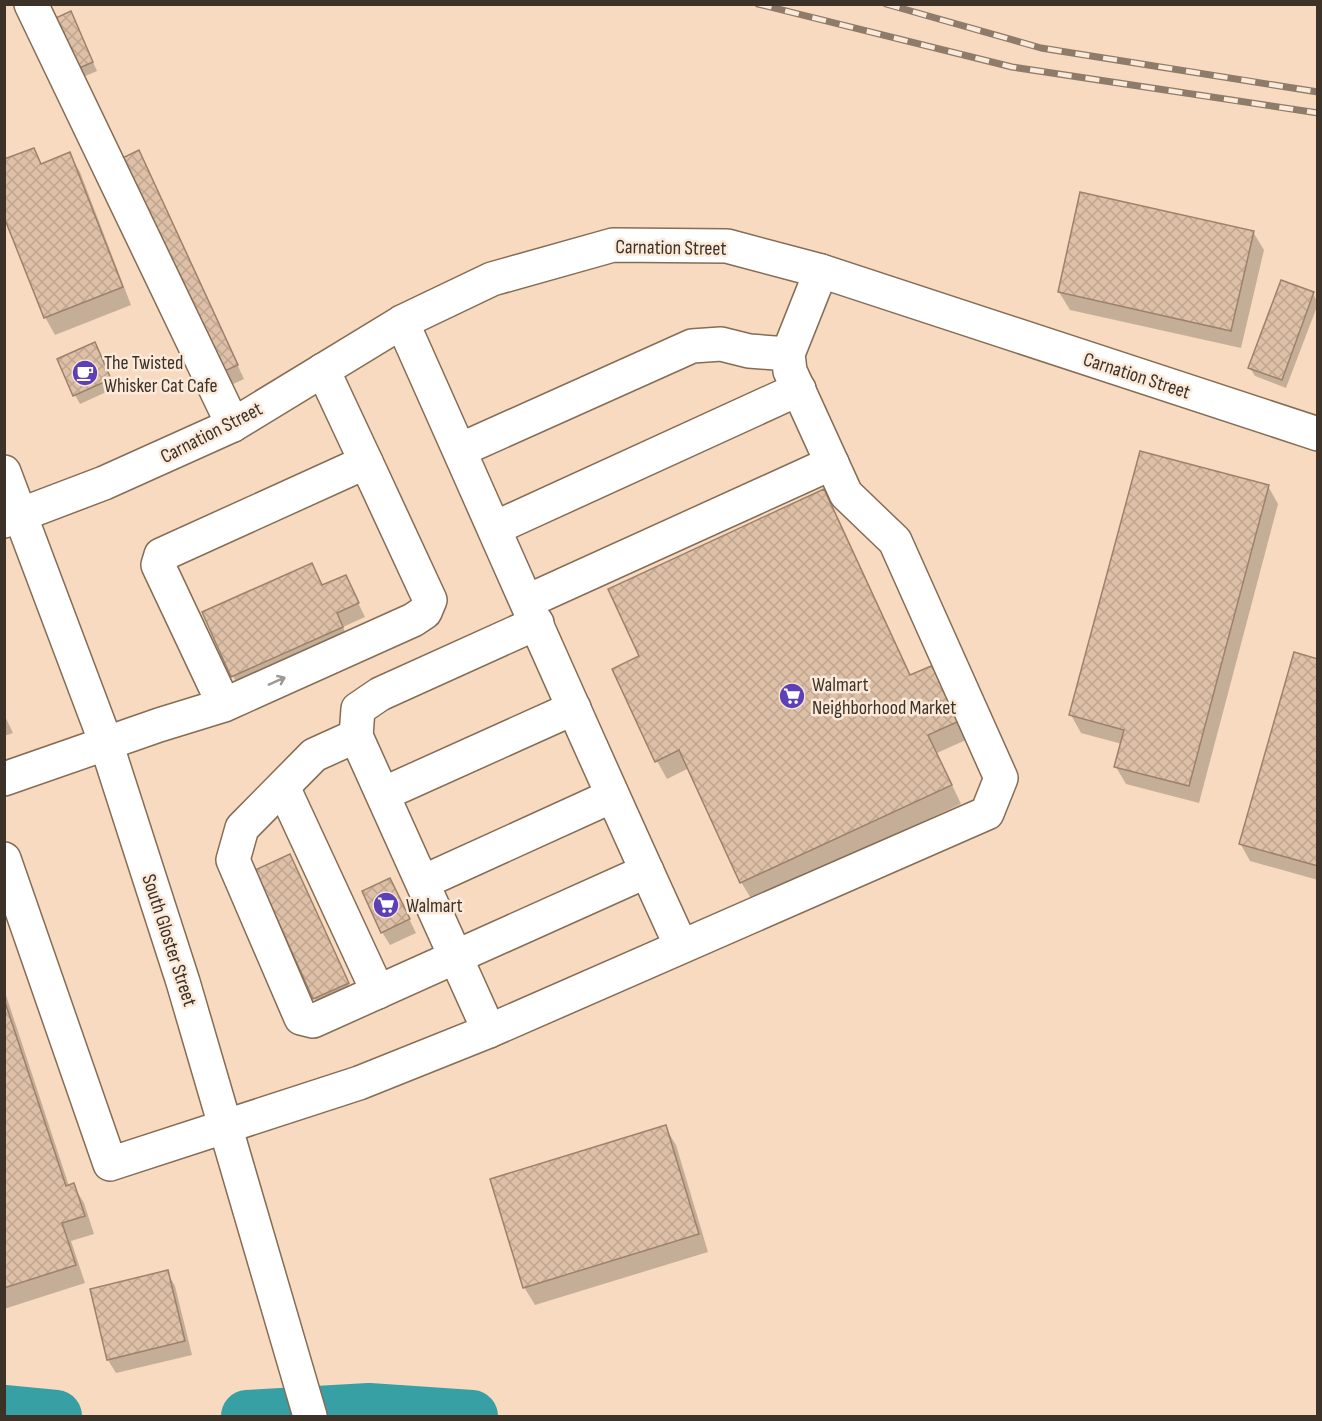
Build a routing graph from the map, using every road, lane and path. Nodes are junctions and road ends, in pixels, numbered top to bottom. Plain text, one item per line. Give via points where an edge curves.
1 (31, 4) edge
2 (820, 271) junction
3 (402, 322) junction
4 (788, 354) junction
5 (323, 370) junction
6 (799, 389) junction
7 (233, 424) junction
8 (1317, 434) edge
9 (460, 450) junction
10 (366, 462) junction
11 (832, 463) junction
12 (4, 472) edge
13 (12, 518) edge
14 (495, 528) junction
15 (532, 612) junction
16 (224, 705) junction
17 (574, 708) junction
18 (356, 736) junction
19 (106, 743) junction
20 (4, 779) edge
21 (283, 787) junction
22 (383, 794) junction
23 (612, 795) junction
24 (4, 859) edge
25 (647, 871) junction
26 (423, 882) junction
27 (681, 946) junction
28 (457, 957) junction
29 (378, 992) junction
30 (489, 1031) junction
31 (227, 1127) junction
32 (310, 1416) edge

1 - 7 street
2 - 3 street, Carnation Street via 727,246 613,245 492,279
2 - 4 street
2 - 8 street, Carnation Street
3 - 5 street, Carnation Street
3 - 9 street
4 - 6 street via 790,371
4 - 9 street via 722,344 692,346
5 - 7 street, Carnation Street
5 - 10 street
6 - 11 street
6 - 14 street
7 - 13 street, Carnation Street via 104,483
9 - 14 street
16 -> 10 street via 425,612 430,600
10 - 16 street via 160,555 158,565
11 - 15 street
11 - 27 street via 846,494 895,541 1001,778 987,813
12 - 13 street, South Gloster Street
13 - 19 street, South Gloster Street
14 - 15 street
15 - 17 street
15 - 18 street via 358,709
16 - 19 street
17 - 22 street
17 - 23 street
18 - 21 street via 314,755
18 - 22 street
19 - 20 street
19 - 31 street, South Gloster Street
21 - 29 street
21 - 29 street via 242,828 233,860 301,1018 313,1021
22 - 26 street
23 - 25 street
23 - 26 street
24 - 31 street via 110,1164
25 - 27 street
25 - 28 street
26 - 28 street
27 - 30 street
28 - 29 street
28 - 30 street
30 - 31 street via 358,1083
31 - 32 street, South Gloster Street

